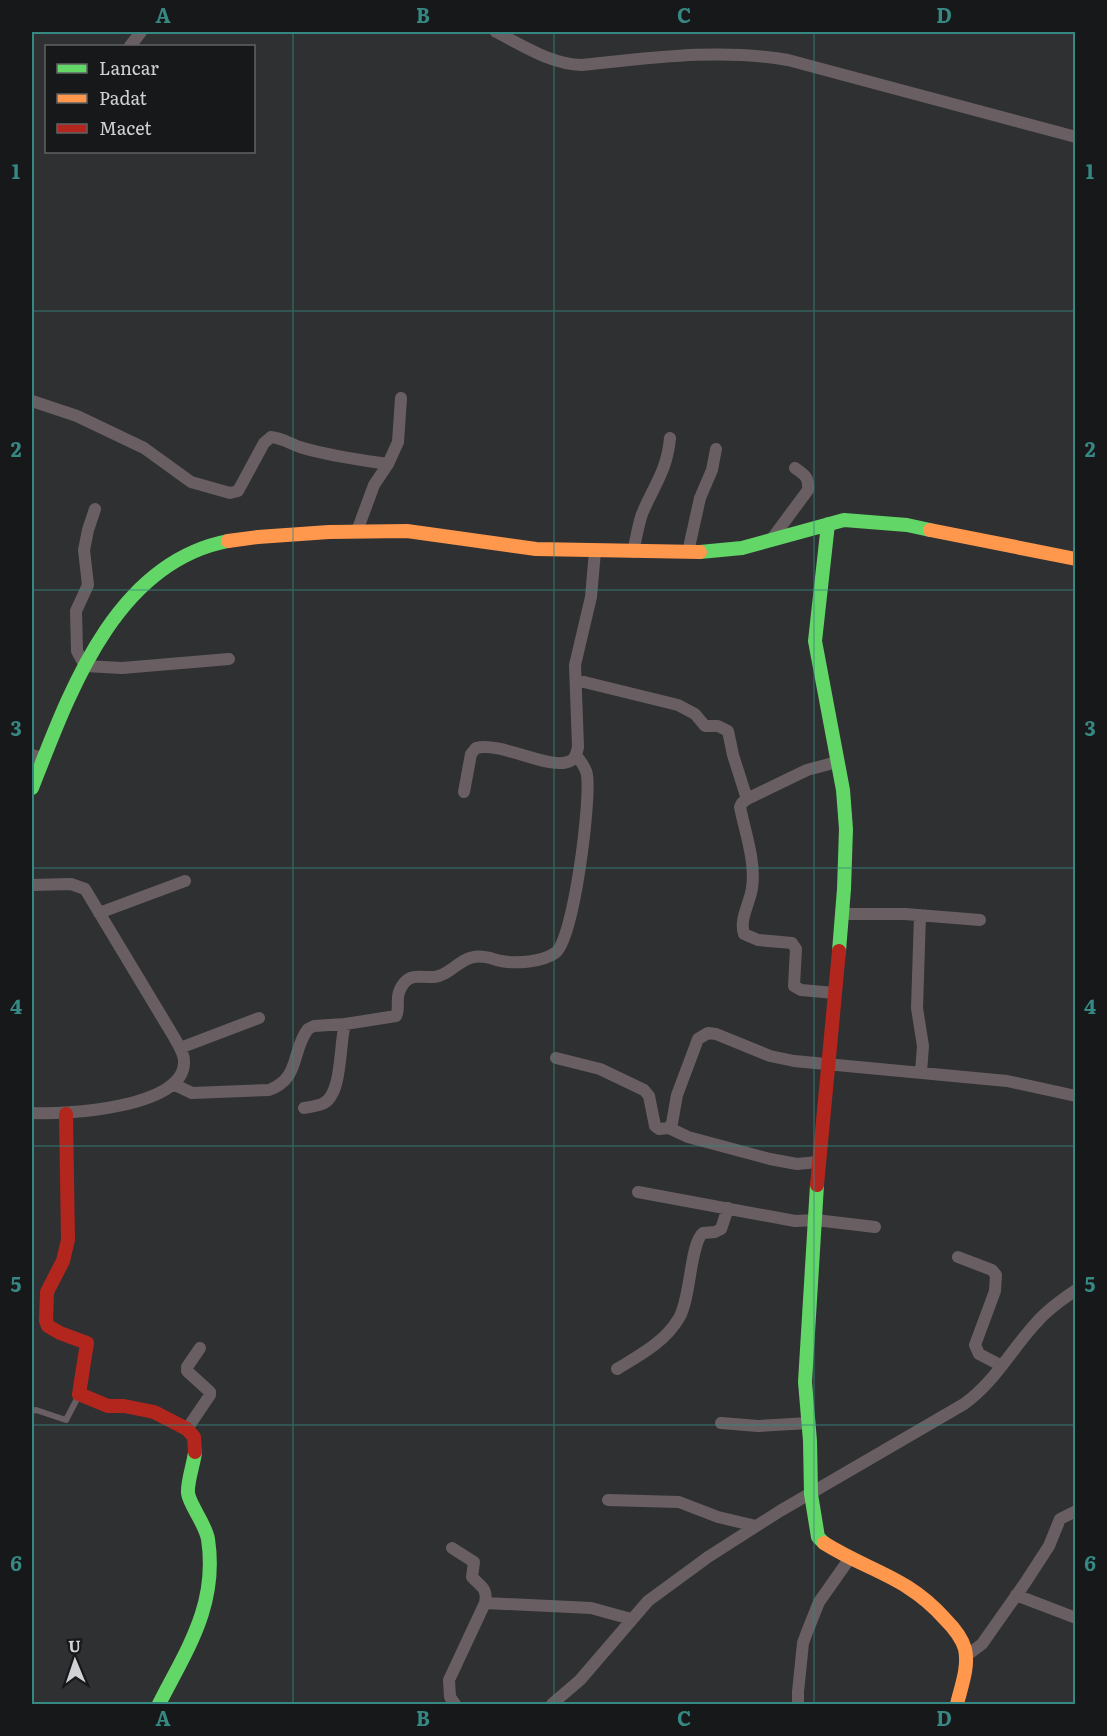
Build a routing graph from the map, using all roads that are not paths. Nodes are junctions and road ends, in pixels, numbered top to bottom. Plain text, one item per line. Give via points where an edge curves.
1 (141, 32) edge
2 (496, 32) edge
3 (131, 45) edge
4 (1076, 137) edge
5 (401, 398) dead end
6 (32, 401) edge
7 (670, 438) dead end
8 (716, 449) dead end
9 (388, 464) junction
10 (795, 468) dead end
11 (95, 508) dead end
12 (828, 524) junction
13 (357, 531) junction
14 (771, 540) junction
15 (595, 551) junction
16 (633, 552) junction
17 (688, 552) junction
18 (1076, 559) edge
19 (229, 659) dead end
20 (84, 666) junction
21 (576, 680) junction
22 (576, 755) junction
23 (37, 757) edge
24 (837, 762) junction
25 (32, 788) edge
26 (464, 792) dead end
27 (747, 799) junction
28 (185, 881) dead end
29 (32, 885) edge
30 (99, 913) junction
31 (842, 914) junction
32 (920, 915) junction
33 (980, 920) dead end
34 (835, 993) junction
35 (259, 1018) dead end
36 (345, 1024) junction
37 (180, 1048) junction
38 (556, 1058) dead end
39 (829, 1065) junction
40 (921, 1072) junction
41 (173, 1084) junction
42 (1076, 1096) edge
43 (304, 1108) dead end
44 (32, 1113) edge
45 (66, 1114) junction
46 (669, 1128) junction
47 (818, 1162) junction
48 (638, 1192) dead end
49 (728, 1209) junction
50 (816, 1220) junction
51 (875, 1227) dead end
52 (958, 1257) dead end
53 (1076, 1290) edge
54 (200, 1348) dead end
55 (1002, 1366) junction
56 (617, 1369) dead end
57 (79, 1394) junction
58 (32, 1411) edge
59 (721, 1423) dead end
60 (809, 1423) junction
61 (187, 1429) junction
62 (811, 1494) junction
63 (608, 1500) dead end
64 (1076, 1511) edge
65 (756, 1526) junction
66 (452, 1548) dead end
67 (850, 1558) junction
68 (1016, 1595) junction
69 (485, 1603) junction
70 (1076, 1618) edge
71 (631, 1619) junction
72 (966, 1656) junction
73 (159, 1704) edge
74 (455, 1704) edge
75 (552, 1704) edge
76 (798, 1704) edge
77 (957, 1704) edge

1 - 3 street
2 - 4 street via 565,64 704,54 788,60
5 - 9 street via 398,442
6 - 9 street via 144,448 191,482 230,493 238,491 271,437 303,448
7 - 16 street via 663,473 643,512
8 - 17 street
9 - 13 street via 371,493
10 - 14 street via 807,476 808,490
11 - 20 street via 84,550 88,585 76,611 77,651
12 - 14 street
12 - 18 street via 856,520 907,525
12 - 24 street via 815,640
13 - 15 street via 407,531 536,549
13 - 20 street via 258,537 191,554 161,570 138,589 100,637
14 - 17 street via 742,548
15 - 16 street
15 - 21 street via 591,597 575,658
16 - 17 street
19 - 20 street via 122,668
20 - 23 street
21 - 22 street
21 - 27 street via 678,705 695,714 705,726 728,731
22 - 26 street via 572,760 555,763 493,746 476,748 471,754
22 - 36 street via 587,773 588,804 579,873 559,949 541,959 519,962 476,956 439,976 411,977 398,993 396,1016
23 - 25 street
24 - 27 street via 807,770
24 - 31 street via 846,829
27 - 34 street via 740,807 753,885 743,921 744,934 758,940 792,943 796,949 794,987
28 - 30 street
29 - 30 street via 80,885
30 - 37 street
31 - 32 street
31 - 34 street
32 - 33 street
32 - 40 street via 917,1008 923,1046
34 - 39 street
35 - 37 street
36 - 41 street via 308,1029 288,1078 269,1090 192,1093
36 - 43 street via 337,1086 324,1104
37 - 41 street via 185,1064
38 - 46 street via 600,1069 644,1090 649,1096 655,1126
39 - 40 street
39 - 46 street via 770,1056 716,1034 702,1035
39 - 47 street
40 - 42 street via 1017,1083
41 - 45 street via 135,1102
44 - 45 street
45 - 57 street via 68,1240 63,1261 47,1292 46,1321 52,1329 87,1342
46 - 47 street via 688,1137 770,1159 797,1164
47 - 50 street
48 - 49 street
49 - 50 street via 795,1221
49 - 56 street via 721,1229 703,1233 696,1241 688,1294 680,1317 648,1350
50 - 51 street
50 - 60 street via 805,1382
52 - 55 street via 996,1275 996,1291 975,1345 979,1354
53 - 55 street via 1035,1323
54 - 61 street via 187,1371 210,1395
55 - 62 street via 980,1393 964,1404
57 - 58 lane via 66,1420
57 - 61 street via 108,1406 154,1412
59 - 60 street
60 - 62 street
61 - 73 street via 194,1437 195,1453 188,1493 208,1541 209,1585 198,1627
62 - 65 street
62 - 67 street via 818,1537
63 - 65 street via 679,1502
64 - 68 street via 1060,1520 1049,1546
65 - 71 street via 656,1595
66 - 69 street via 474,1562 472,1577 486,1590
67 - 72 street via 911,1589 948,1622
67 - 76 street via 819,1602 803,1643
68 - 70 street
68 - 72 street via 982,1644
69 - 71 street via 591,1608
69 - 74 street via 449,1680 450,1697
71 - 75 street via 580,1680
72 - 77 street

